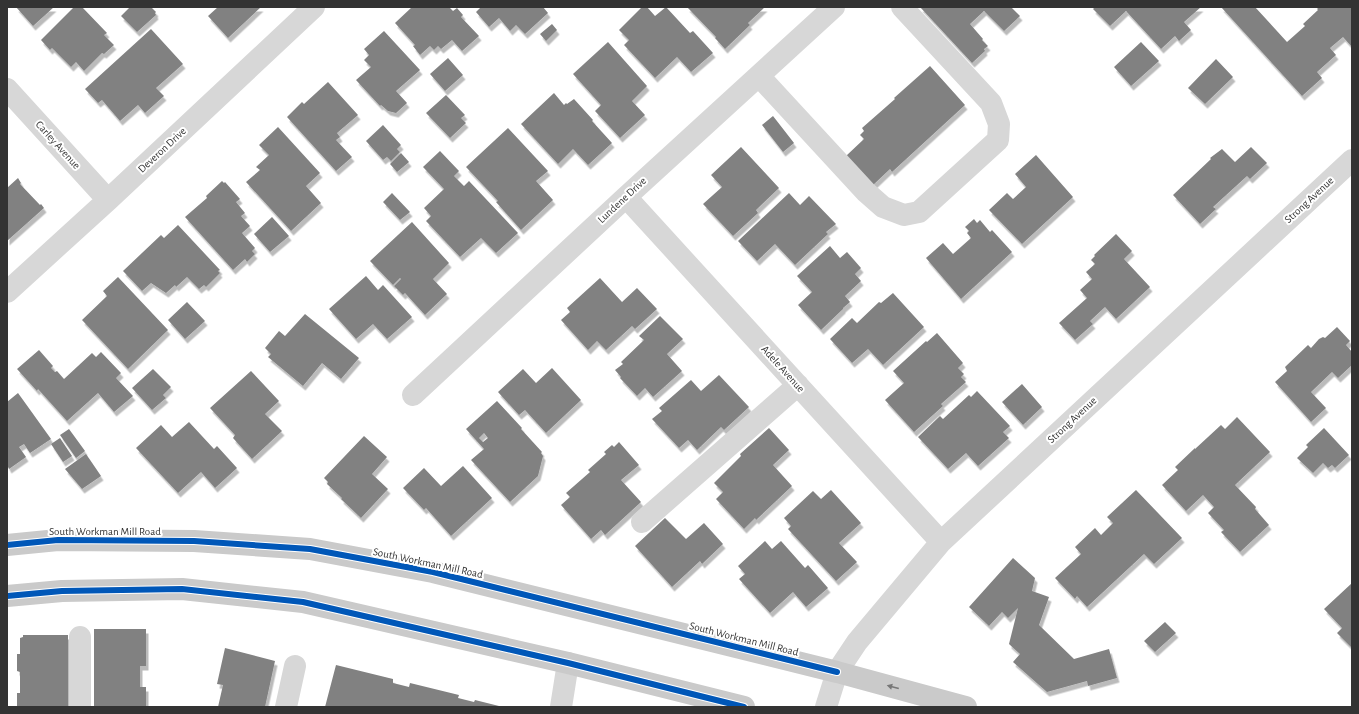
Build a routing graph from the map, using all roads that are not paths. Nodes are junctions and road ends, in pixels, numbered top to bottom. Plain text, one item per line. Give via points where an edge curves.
1 (314, 7) edge
2 (834, 7) edge
3 (902, 7) edge
4 (758, 76) junction
5 (7, 89) edge
6 (1352, 160) edge
7 (626, 197) junction
8 (108, 200) junction
9 (7, 292) edge
10 (798, 385) junction
11 (413, 395) dead end
12 (642, 522) dead end
13 (941, 542) junction
14 (7, 545) edge
15 (7, 596) edge
16 (80, 638) dead end
17 (568, 663) junction
18 (296, 666) dead end
19 (836, 672) junction
20 (80, 707) edge
21 (286, 707) edge
22 (561, 707) edge
23 (744, 707) edge
24 (826, 707) edge
25 (966, 707) edge

1 - 8 street, Deveron Drive
2 - 4 street, Lundene Drive
3 - 4 street via 991,103 999,124 998,140 919,212 904,215 883,207
4 - 7 street, Lundene Drive
5 - 8 street, Carley Avenue
6 - 13 street, Strong Avenue
7 - 10 street, Adele Avenue
7 - 11 street, Lundene Drive
8 - 9 street, Deveron Drive
10 - 12 street
10 - 13 street, Adele Avenue
13 - 19 street, Strong Avenue via 857,642
14 - 19 main road, South Workman Mill Road via 58,540 194,541 310,549 433,572
15 - 17 main road via 62,591 182,589 303,602
16 - 20 street
17 - 22 street
17 - 23 main road
18 - 21 street
19 - 24 street, Strong Avenue
25 -> 19 main road, South Workman Mill Road

